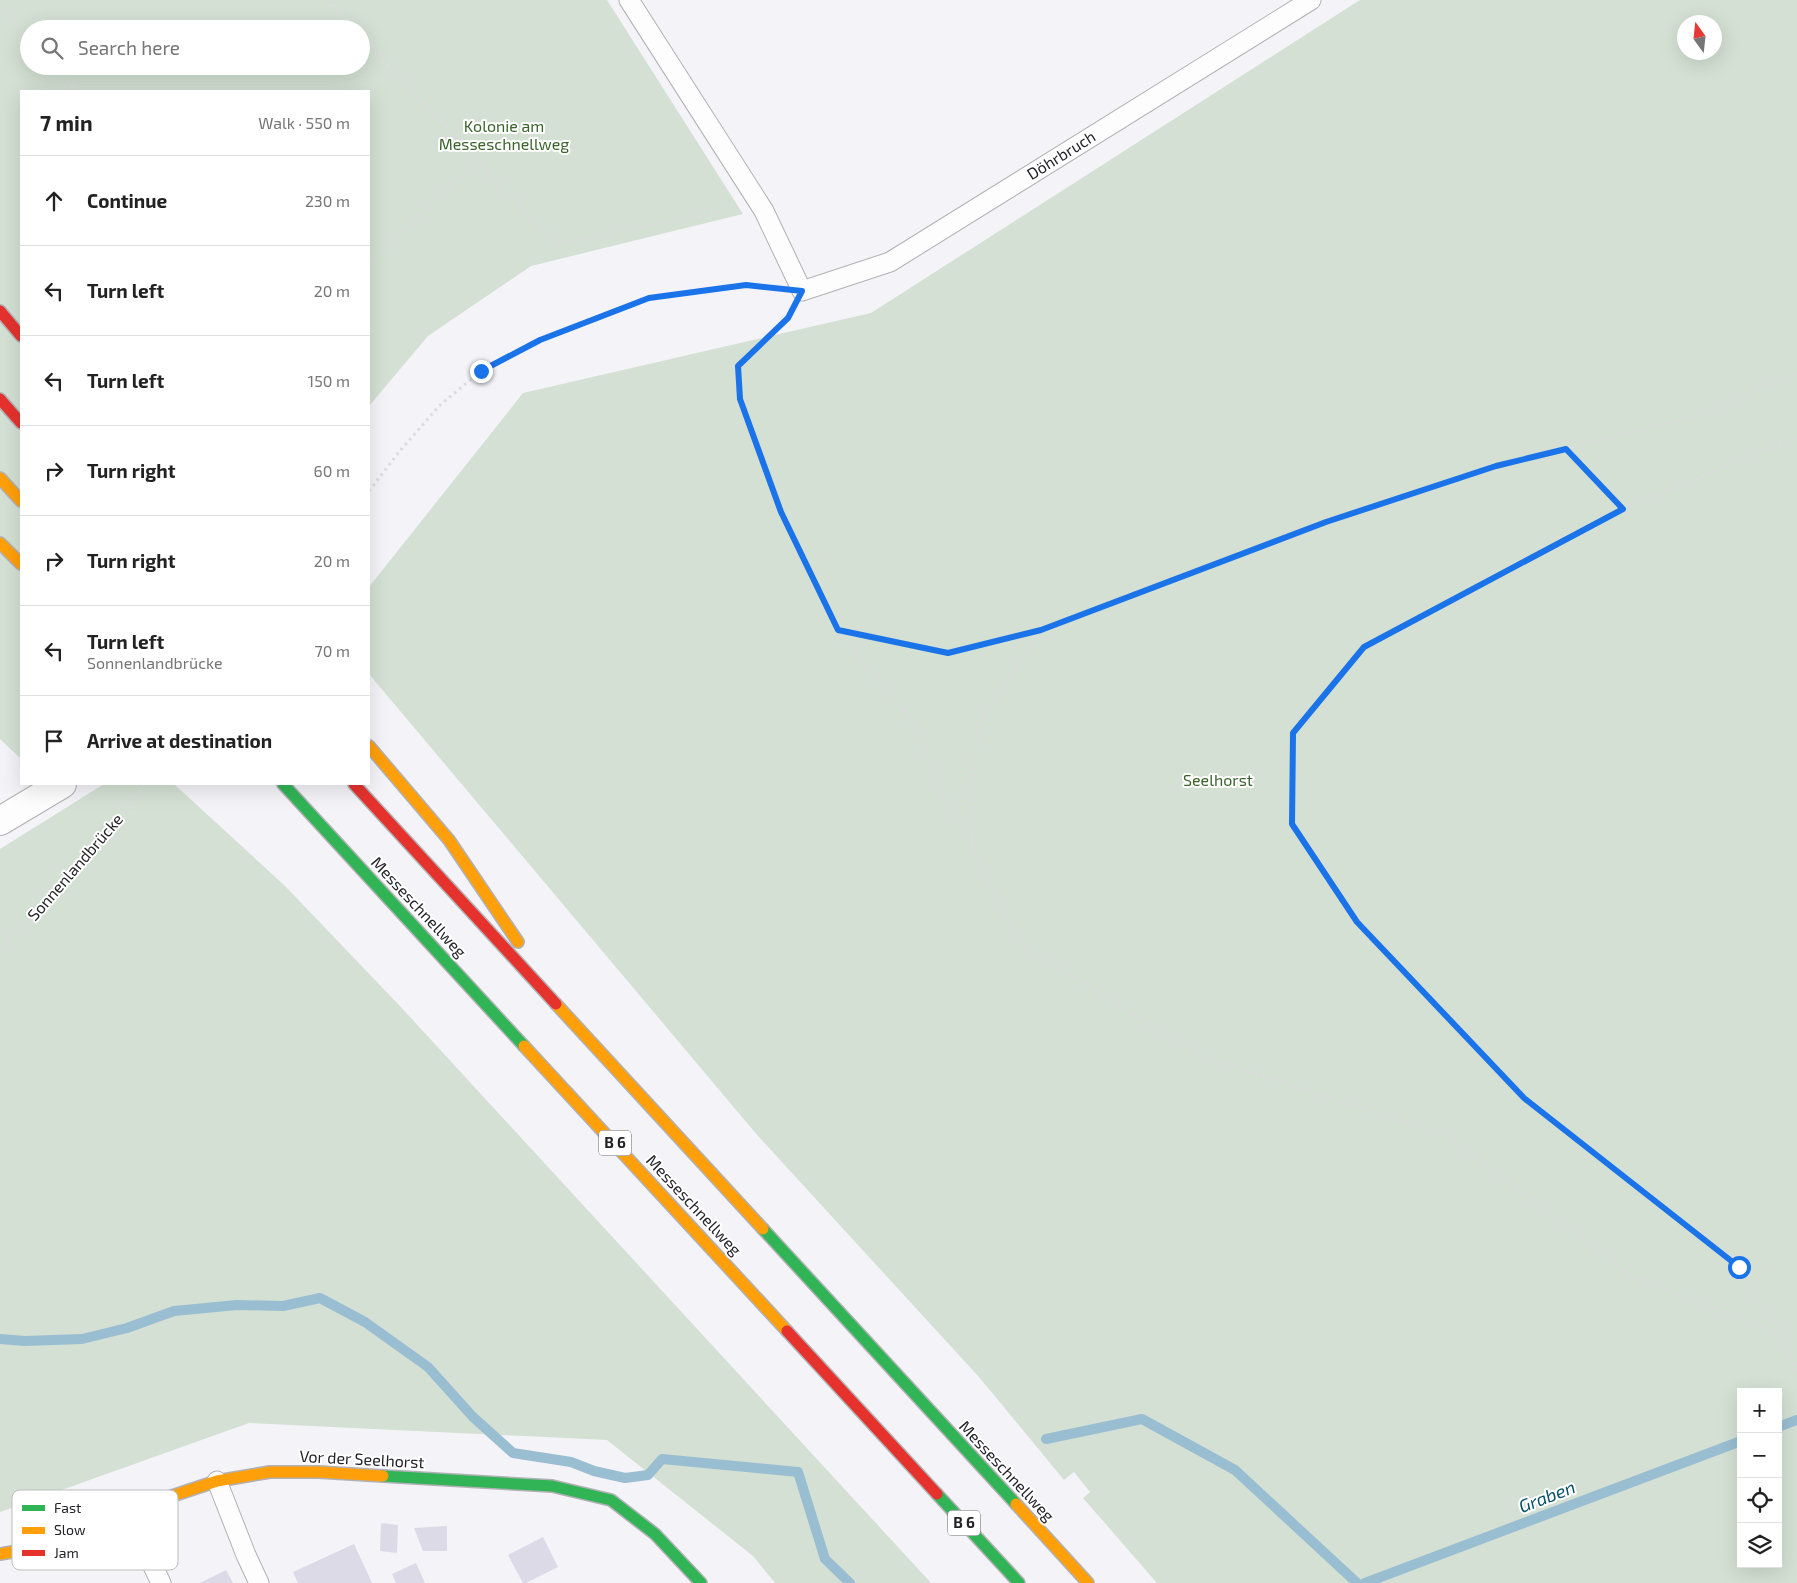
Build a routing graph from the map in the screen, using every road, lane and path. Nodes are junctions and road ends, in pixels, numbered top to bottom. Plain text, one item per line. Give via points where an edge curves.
1 (328, 0) edge
2 (630, 0) edge
3 (1311, 0) edge
4 (0, 8) edge
5 (347, 20) edge
6 (20, 29) edge
7 (370, 46) edge
8 (63, 75) edge
9 (77, 90) edge
10 (477, 161) junction
11 (724, 211) dead end
12 (370, 262) edge
13 (802, 291) junction
14 (0, 311) edge
15 (20, 335) edge
16 (1797, 372) edge
17 (0, 400) edge
18 (20, 422) edge
19 (1797, 437) edge
20 (1566, 449) junction
21 (0, 478) edge
22 (370, 490) edge
23 (20, 500) edge
24 (1623, 509) junction
25 (0, 543) edge
26 (20, 563) edge
27 (838, 630) junction
28 (1041, 630) junction
29 (370, 747) edge
30 (60, 785) edge
31 (144, 785) edge
32 (271, 785) edge
33 (284, 785) edge
34 (355, 785) edge
35 (0, 821) edge
36 (319, 823) junction
37 (972, 849) junction
38 (0, 947) edge
39 (571, 1020) junction
40 (1781, 1334) junction
41 (1796, 1366) edge
42 (1797, 1371) edge
43 (218, 1481) junction
44 (178, 1494) edge
45 (155, 1570) edge
46 (161, 1583) edge
47 (259, 1583) edge
48 (701, 1583) edge
49 (1019, 1583) edge
50 (1088, 1583) edge

1 - 5 path
2 - 13 lane via 764,211
3 - 13 lane, Döhrbruch via 890,262
4 - 6 path
7 - 10 path
8 - 9 path
10 - 11 path via 556,244
10 - 12 path
13 - 22 path via 746,285 649,298 540,340 481,371 440,405
13 - 27 path via 788,318 738,366 740,399 781,512
14 - 15 main road
16 - 20 path via 1700,416
17 - 18 main road
19 - 24 path
20 - 24 path
20 - 28 path via 1496,466 1326,522
21 - 23 main road
24 - 40 path via 1364,647 1293,733 1292,824 1357,922 1524,1098 1739,1267
25 - 26 main road
27 - 28 path via 948,653
27 - 37 path via 911,719 945,801
28 - 37 path via 977,726
29 - 39 main road via 449,840
30 - 35 street
31 - 38 path, Sonnenlandbrücke via 45,905
32 - 36 main road, B 6
33 - 36 main road, Messeschnellweg
34 - 39 main road, Messeschnellweg
36 - 49 main road, Messeschnellweg / B 6
37 - 40 path via 1018,942 1201,1056 1445,1135 1632,1276
39 - 50 main road, Messeschnellweg
40 - 41 path
41 - 42 path
43 - 44 main road, Vor der Seelhorst
43 - 47 lane
43 - 48 main road, Vor der Seelhorst via 270,1472 319,1472 552,1486 611,1500 655,1534
45 - 46 lane

